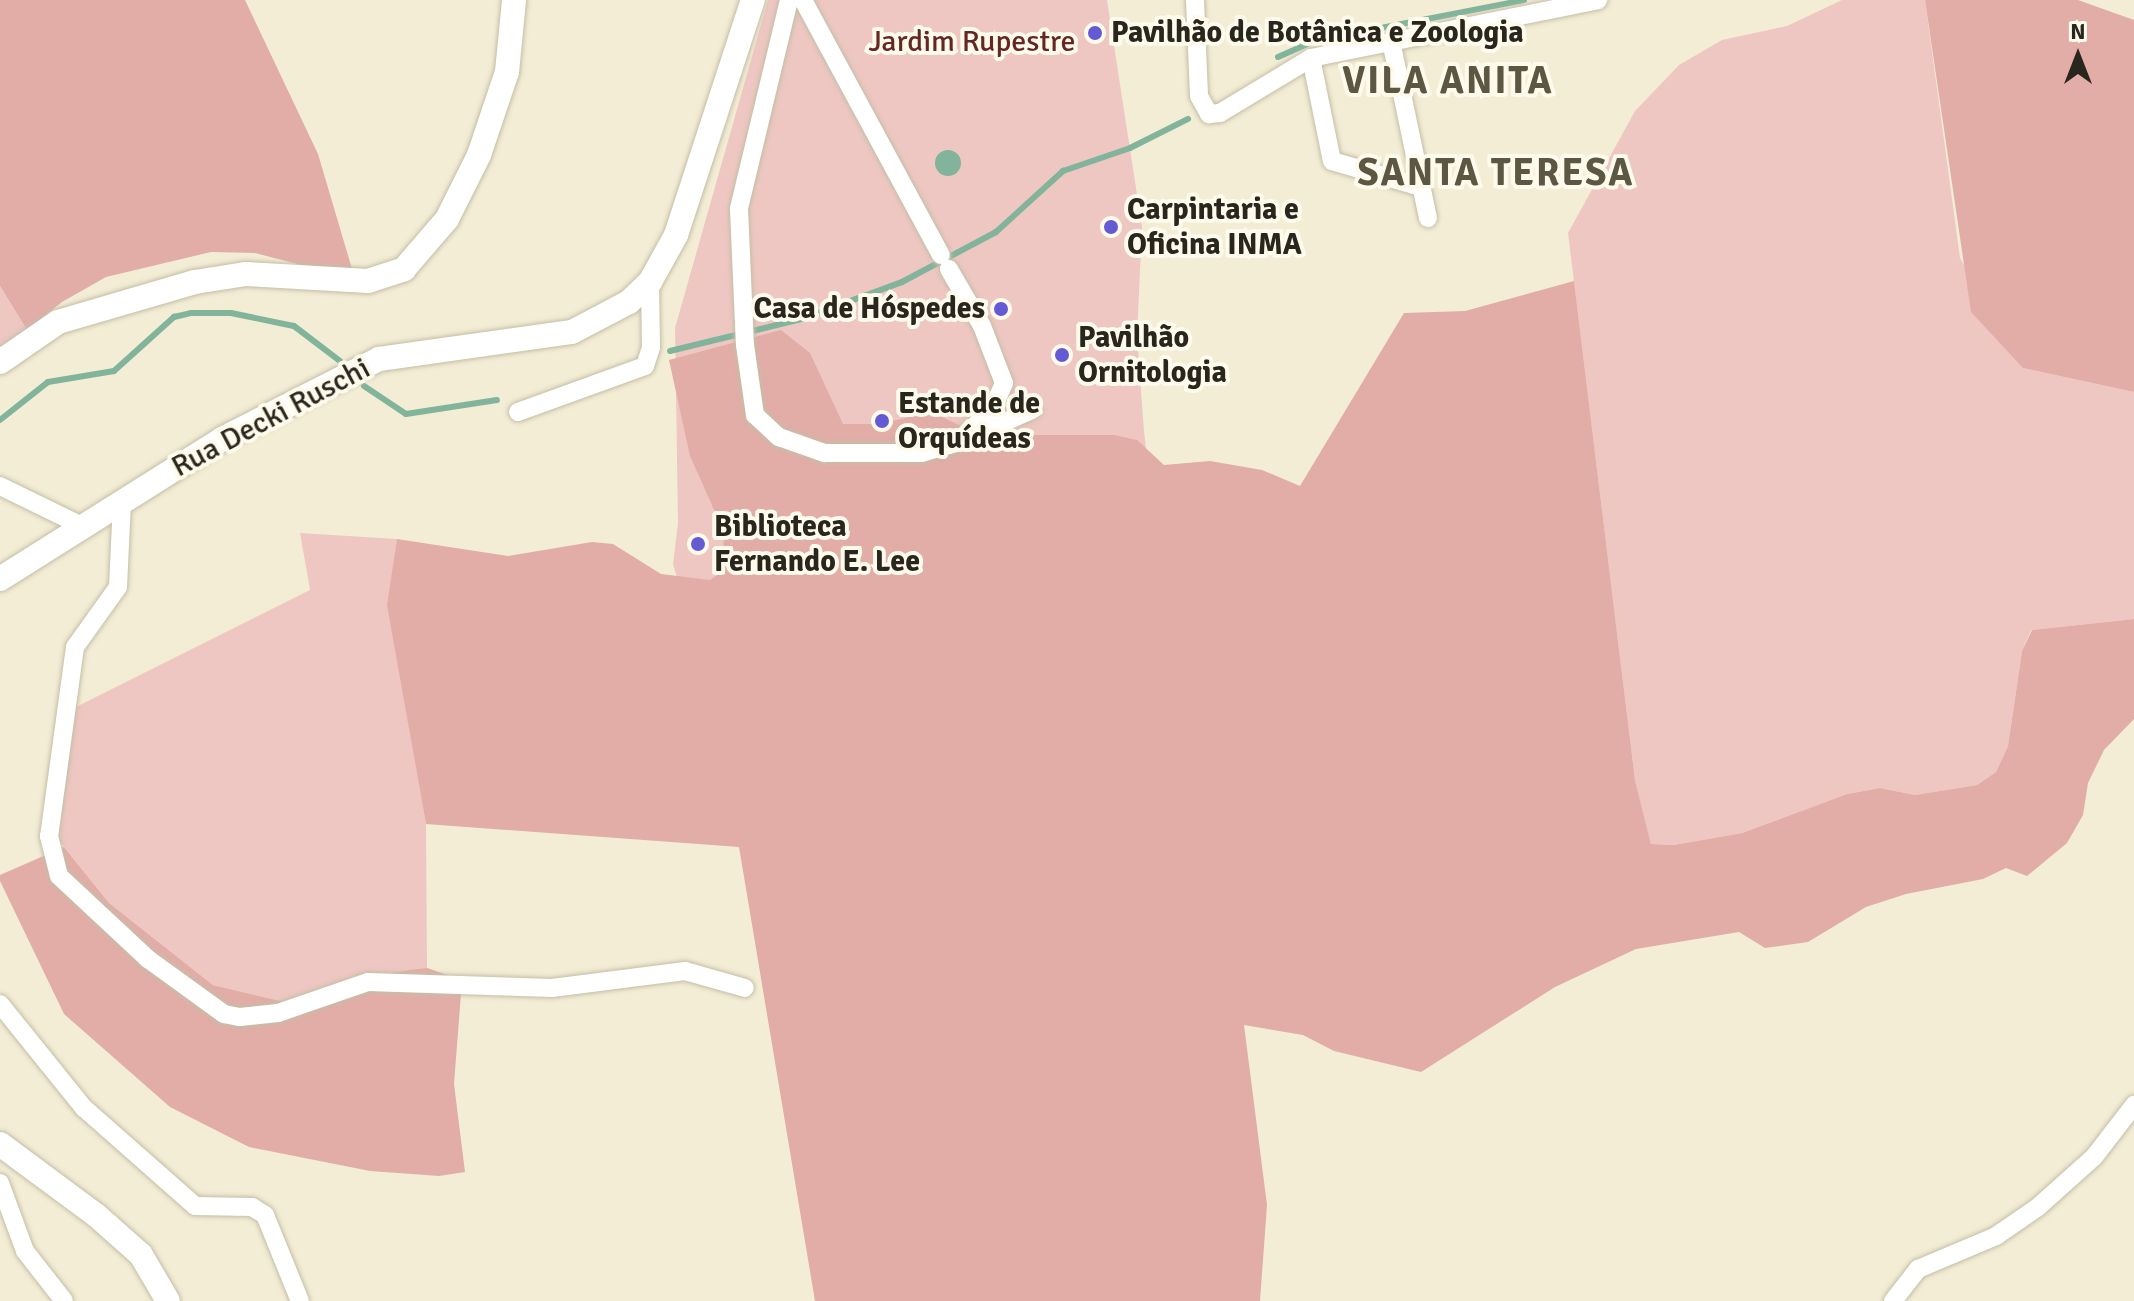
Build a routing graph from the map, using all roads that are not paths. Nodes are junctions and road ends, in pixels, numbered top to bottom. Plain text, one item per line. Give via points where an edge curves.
1 (514, 0) edge
2 (753, 0) edge
3 (789, 0) edge
4 (803, 0) edge
5 (1195, 0) edge
6 (1598, 0) edge
7 (1391, 41) junction
8 (1311, 58) junction
9 (1421, 187) junction
10 (1428, 218) dead end
11 (650, 282) junction
12 (0, 362) edge
13 (1032, 410) dead end
14 (518, 412) dead end
15 (957, 443) junction
16 (0, 486) edge
17 (122, 502) junction
18 (80, 525) junction
19 (0, 579) edge
20 (745, 988) dead end
21 (0, 1004) edge
22 (2134, 1105) edge
23 (0, 1144) edge
24 (0, 1183) edge
25 (64, 1301) edge
26 (168, 1301) edge
27 (300, 1301) edge
28 (1893, 1301) edge

1 - 12 street via 507,72 479,155 434,240 404,269 368,281 246,274 195,282 58,322
2 - 11 street via 676,235
3 - 15 street via 739,209 744,336 755,415 797,446 824,453 884,455
4 - 15 street via 982,326 1004,383 993,408
5 - 8 street via 1204,112 1220,113
6 - 7 street
7 - 8 street
7 - 9 street
8 - 9 street via 1332,161
9 - 10 street
11 - 14 street via 651,347 645,366
11 - 17 street, Rua Decki Ruschi via 611,315 572,332 379,359 222,439
13 - 15 street
16 - 18 street
17 - 18 street, Rua Decki Ruschi
17 - 20 street via 118,587 75,647 49,836 59,876 148,959 224,1014 240,1017 278,1013 368,982 552,988 685,971
18 - 19 street, Rua Decki Ruschi
21 - 27 street via 84,1108 195,1206 252,1207 265,1215
22 - 28 street via 2084,1167 2038,1207 1996,1236 1918,1269
23 - 26 street via 141,1255
24 - 25 street via 25,1251

